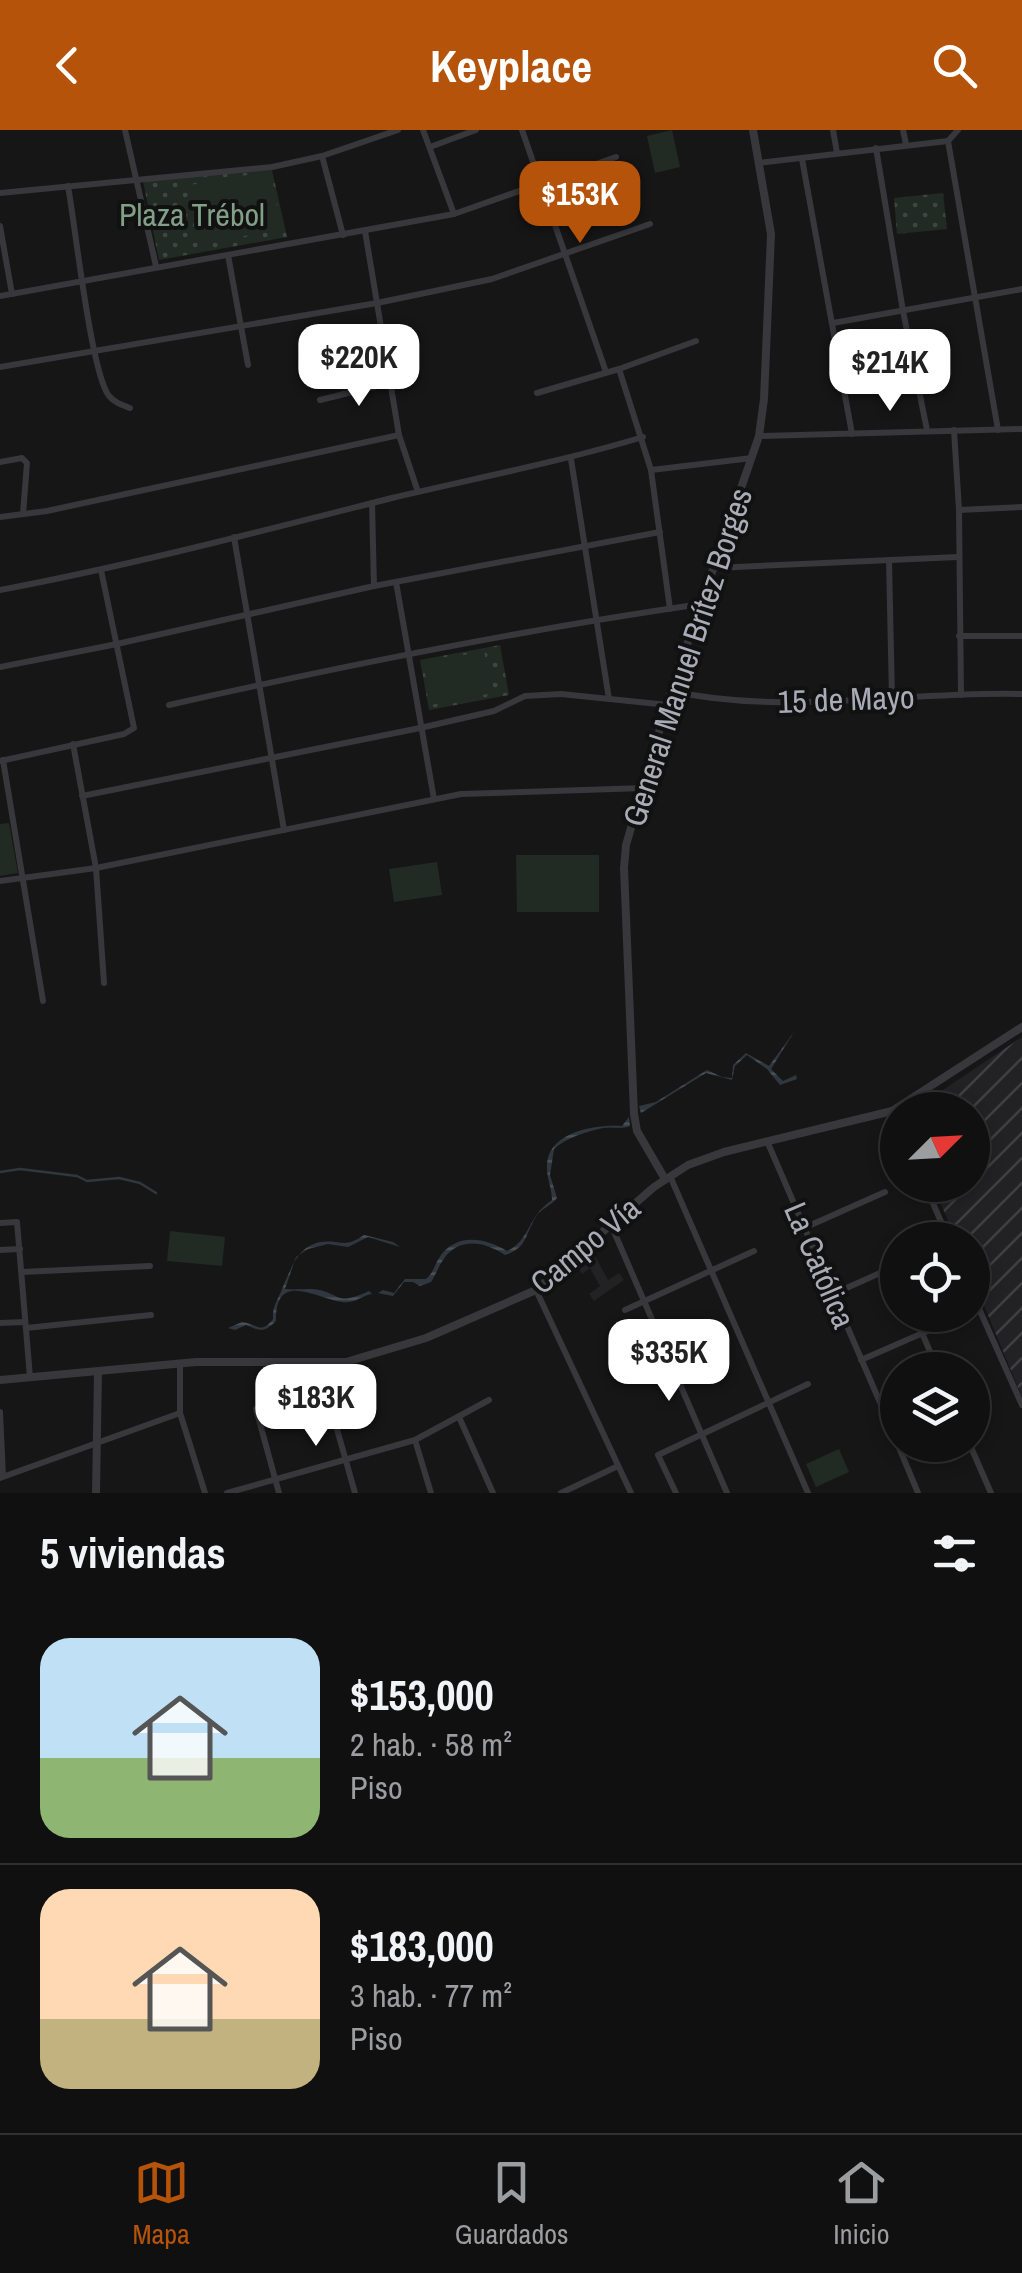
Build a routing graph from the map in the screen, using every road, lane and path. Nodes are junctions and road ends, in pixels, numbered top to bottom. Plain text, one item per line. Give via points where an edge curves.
1 (124, 130) edge
2 (398, 130) edge
3 (423, 130) edge
4 (476, 130) edge
5 (522, 130) edge
6 (754, 130) edge
7 (833, 130) edge
8 (903, 130) edge
9 (958, 130) edge
10 (948, 141) junction
11 (906, 144) junction
12 (430, 147) junction
13 (876, 148) junction
14 (837, 153) junction
15 (322, 156) junction
16 (616, 158) dead end
17 (802, 159) junction
18 (758, 163) junction
19 (138, 181) junction
20 (541, 184) junction
21 (68, 186) junction
22 (0, 193) edge
23 (454, 214) junction
24 (650, 224) dead end
25 (0, 226) edge
26 (365, 231) junction
27 (343, 235) junction
28 (564, 254) junction
29 (228, 255) junction
30 (156, 266) junction
31 (84, 281) junction
32 (1022, 289) edge
33 (12, 294) junction
34 (0, 296) edge
35 (977, 296) junction
36 (376, 303) junction
37 (903, 310) junction
38 (834, 323) junction
39 (240, 325) junction
40 (696, 341) dead end
41 (95, 350) junction
42 (248, 365) dead end
43 (0, 367) edge
44 (619, 369) junction
45 (606, 372) junction
46 (389, 383) junction
47 (537, 393) dead end
48 (320, 400) dead end
49 (130, 408) dead end
50 (1022, 428) edge
51 (927, 430) junction
52 (954, 430) junction
53 (998, 430) junction
54 (852, 434) junction
55 (399, 435) junction
56 (759, 436) junction
57 (643, 438) junction
58 (571, 458) junction
59 (752, 458) junction
60 (0, 462) edge
61 (651, 470) junction
62 (418, 492) junction
63 (372, 503) junction
64 (1022, 507) edge
65 (958, 510) junction
66 (23, 514) junction
67 (0, 518) edge
68 (660, 532) junction
69 (234, 537) junction
70 (583, 546) junction
71 (958, 556) junction
72 (889, 560) junction
73 (714, 568) junction
74 (101, 570) junction
75 (396, 582) junction
76 (374, 586) junction
77 (0, 590) edge
78 (701, 604) junction
79 (670, 609) junction
80 (246, 616) junction
81 (595, 619) junction
82 (960, 636) junction
83 (1022, 636) edge
84 (117, 644) junction
85 (408, 653) junction
86 (0, 666) edge
87 (260, 684) junction
88 (671, 692) junction
89 (1022, 694) edge
90 (961, 695) junction
91 (892, 698) junction
92 (609, 699) junction
93 (169, 705) dead end
94 (668, 705) junction
95 (420, 728) junction
96 (73, 744) junction
97 (271, 757) junction
98 (2, 761) edge
99 (644, 788) junction
100 (82, 796) junction
101 (434, 799) junction
102 (284, 830) junction
103 (96, 868) junction
104 (24, 877) junction
105 (0, 882) edge
106 (104, 984) dead end
107 (43, 1000) dead end
108 (1022, 1028) edge
109 (922, 1092) edge
110 (880, 1114) edge
111 (767, 1141) junction
112 (668, 1178) junction
113 (880, 1194) edge
114 (0, 1222) edge
115 (612, 1227) junction
116 (804, 1228) junction
117 (20, 1249) junction
118 (0, 1250) edge
119 (754, 1251) dead end
120 (150, 1266) dead end
121 (711, 1271) junction
122 (22, 1272) junction
123 (880, 1273) edge
124 (536, 1290) junction
125 (833, 1294) junction
126 (644, 1302) junction
127 (625, 1310) dead end
128 (152, 1316) dead end
129 (0, 1323) edge
130 (25, 1325) junction
131 (926, 1332) edge
132 (987, 1332) edge
133 (922, 1334) junction
134 (930, 1352) edge
135 (861, 1360) junction
136 (318, 1362) junction
137 (180, 1363) junction
138 (98, 1372) junction
139 (30, 1377) junction
140 (0, 1380) edge
141 (808, 1384) dead end
142 (488, 1400) dead end
143 (768, 1402) junction
144 (880, 1404) edge
145 (1022, 1405) edge
146 (256, 1409) dead end
147 (0, 1412) edge
148 (180, 1413) junction
149 (459, 1418) junction
150 (701, 1433) junction
151 (415, 1440) junction
152 (97, 1442) junction
153 (346, 1460) junction
154 (905, 1462) edge
155 (977, 1462) edge
156 (618, 1466) junction
157 (2, 1477) edge
158 (276, 1479) junction
159 (96, 1493) edge
160 (205, 1493) edge
161 (227, 1493) edge
162 (280, 1493) edge
163 (355, 1493) edge
164 (431, 1493) edge
165 (493, 1493) edge
166 (561, 1493) edge
167 (631, 1493) edge
168 (676, 1493) edge
169 (726, 1493) edge
170 (808, 1493) edge
171 (918, 1493) edge
172 (991, 1493) edge

1 - 19 street
2 - 15 street
3 - 12 street
4 - 12 street
5 - 20 street
6 - 18 street, General Manuel Brítez Borges
7 - 14 street
8 - 11 street
9 - 10 street
10 - 11 street
10 - 35 street
11 - 13 street
12 - 23 street
13 - 14 street
13 - 37 street
14 - 17 street
15 - 19 street
15 - 27 street
16 - 20 street
17 - 18 street
17 - 38 street
18 - 56 street, General Manuel Brítez Borges via 771,234
19 - 21 street
19 - 30 street
20 - 23 street
20 - 28 street
21 - 22 street
21 - 31 street
23 - 26 street
24 - 28 street
25 - 33 street
26 - 27 street
26 - 36 street
27 - 29 street
28 - 36 street via 492,279
28 - 45 street
29 - 30 street
29 - 39 street
30 - 31 street
31 - 33 street
31 - 41 street
32 - 35 street
33 - 34 street
35 - 37 street
35 - 53 street
36 - 39 street
36 - 46 street
37 - 38 street
37 - 51 street
38 - 54 street
39 - 41 street
39 - 42 street
40 - 44 street
41 - 43 street
41 - 49 street via 108,394
44 - 45 street
44 - 57 street
45 - 47 street
46 - 48 street
46 - 55 street
50 - 53 street
51 - 52 street
51 - 54 street
52 - 53 street
52 - 65 street
54 - 56 street
55 - 62 street
55 - 66 street
56 - 59 street, General Manuel Brítez Borges
57 - 58 street
57 - 61 street
58 - 62 street
58 - 70 street
59 - 61 street
59 - 73 street, General Manuel Brítez Borges
60 - 66 street via 27,462
61 - 68 street
62 - 63 street
63 - 69 street
63 - 76 street
64 - 65 street
65 - 71 street
66 - 67 street
68 - 70 street
68 - 79 street
69 - 74 street
69 - 80 street
70 - 75 street
70 - 81 street
71 - 72 street
71 - 82 street
72 - 73 street
72 - 91 street
73 - 78 street, General Manuel Brítez Borges
74 - 77 street
74 - 84 street
75 - 76 street
75 - 85 street
76 - 80 street
78 - 79 street
78 - 88 street, General Manuel Brítez Borges
79 - 81 street
80 - 84 street
80 - 87 street
81 - 85 street
81 - 92 street
82 - 83 street
82 - 90 street
84 - 86 street
84 - 96 street via 134,728
85 - 87 street
85 - 95 street
87 - 93 street
87 - 97 street
88 - 91 street, 15 de Mayo via 758,703
88 - 94 street, General Manuel Brítez Borges
89 - 90 street, 15 de Mayo
90 - 91 street, 15 de Mayo
92 - 94 street
92 - 95 street via 525,696 494,711
94 - 99 street, General Manuel Brítez Borges
95 - 97 street
95 - 101 street
96 - 98 street
96 - 100 street
97 - 100 street
97 - 102 street
98 - 104 street
99 - 101 street
99 - 112 street, General Manuel Brítez Borges via 624,868 634,1114
100 - 103 street
101 - 102 street
102 - 103 street
103 - 104 street
103 - 106 street
104 - 105 street
104 - 107 street
108 - 109 street, Campo Vía
110 - 111 street, Campo Vía
111 - 112 street, Campo Vía via 698,1160
111 - 116 street, La Católica
112 - 115 street, Campo Vía
112 - 121 street
113 - 116 street
114 - 117 street via 17,1222
115 - 124 street, Campo Vía
115 - 126 street
116 - 125 street, La Católica
117 - 118 street
117 - 122 street
119 - 121 street
120 - 122 street
121 - 126 street
121 - 143 street
122 - 130 street
123 - 125 street
124 - 136 street, Campo Vía via 374,1355
124 - 156 street
125 - 135 street, La Católica
126 - 127 street
126 - 150 street
128 - 130 street
129 - 130 street
130 - 139 street
131 - 133 street
132 - 145 street
133 - 134 street
133 - 135 street
135 - 144 street, La Católica
136 - 137 street, Campo Vía
136 - 153 street
137 - 138 street, Campo Vía
137 - 148 street
138 - 139 street, Campo Vía
138 - 152 street
139 - 140 street, Campo Vía
141 - 143 street
142 - 149 street
143 - 150 street
143 - 170 street
146 - 158 street
147 - 157 street
148 - 152 street
148 - 160 street
149 - 151 street
149 - 165 street
150 - 168 street via 658,1455
150 - 169 street
151 - 153 street
151 - 164 street
152 - 157 street
152 - 159 street
153 - 158 street
153 - 163 street
154 - 171 street, La Católica
155 - 172 street
156 - 166 street
156 - 167 street
158 - 161 street
158 - 162 street

